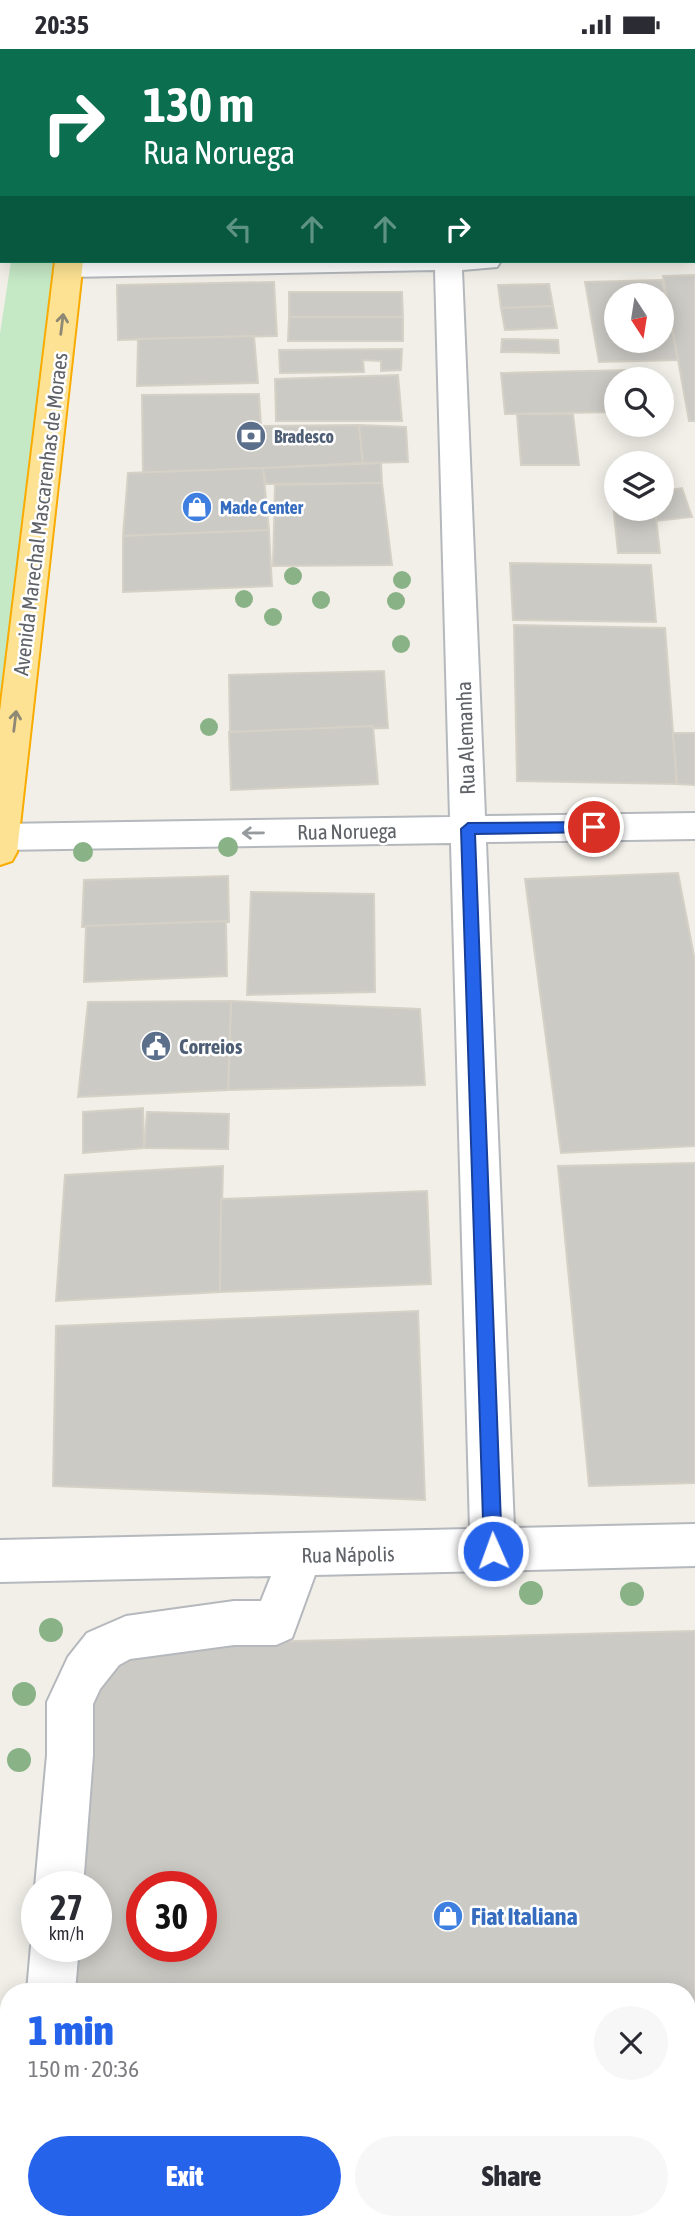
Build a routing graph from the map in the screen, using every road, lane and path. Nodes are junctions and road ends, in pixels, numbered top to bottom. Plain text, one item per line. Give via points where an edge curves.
1 (258, 263) edge
2 (448, 263) edge
3 (68, 265) edge
4 (695, 826) edge
5 (468, 829) junction
6 (1, 842) edge
7 (695, 1545) edge
8 (493, 1551) junction
9 (300, 1555) junction
10 (0, 1561) edge
11 (60, 1871) edge
12 (54, 1962) edge
13 (52, 1983) edge

1 - 3 street
2 - 5 street, Rua Alemanha
6 -> 3 highway, Avenida Marechal Mascarenhas de Moraes
4 - 5 street, Rua Noruega
5 -> 6 street, Rua Noruega
5 - 8 street, Rua Alemanha
7 - 8 street, Rua Nápolis
8 - 9 street, Rua Nápolis
9 - 10 street, Rua Nápolis
9 - 11 street via 276,1623 234,1623 126,1638 103,1649 84,1673 70,1702
12 - 13 street

